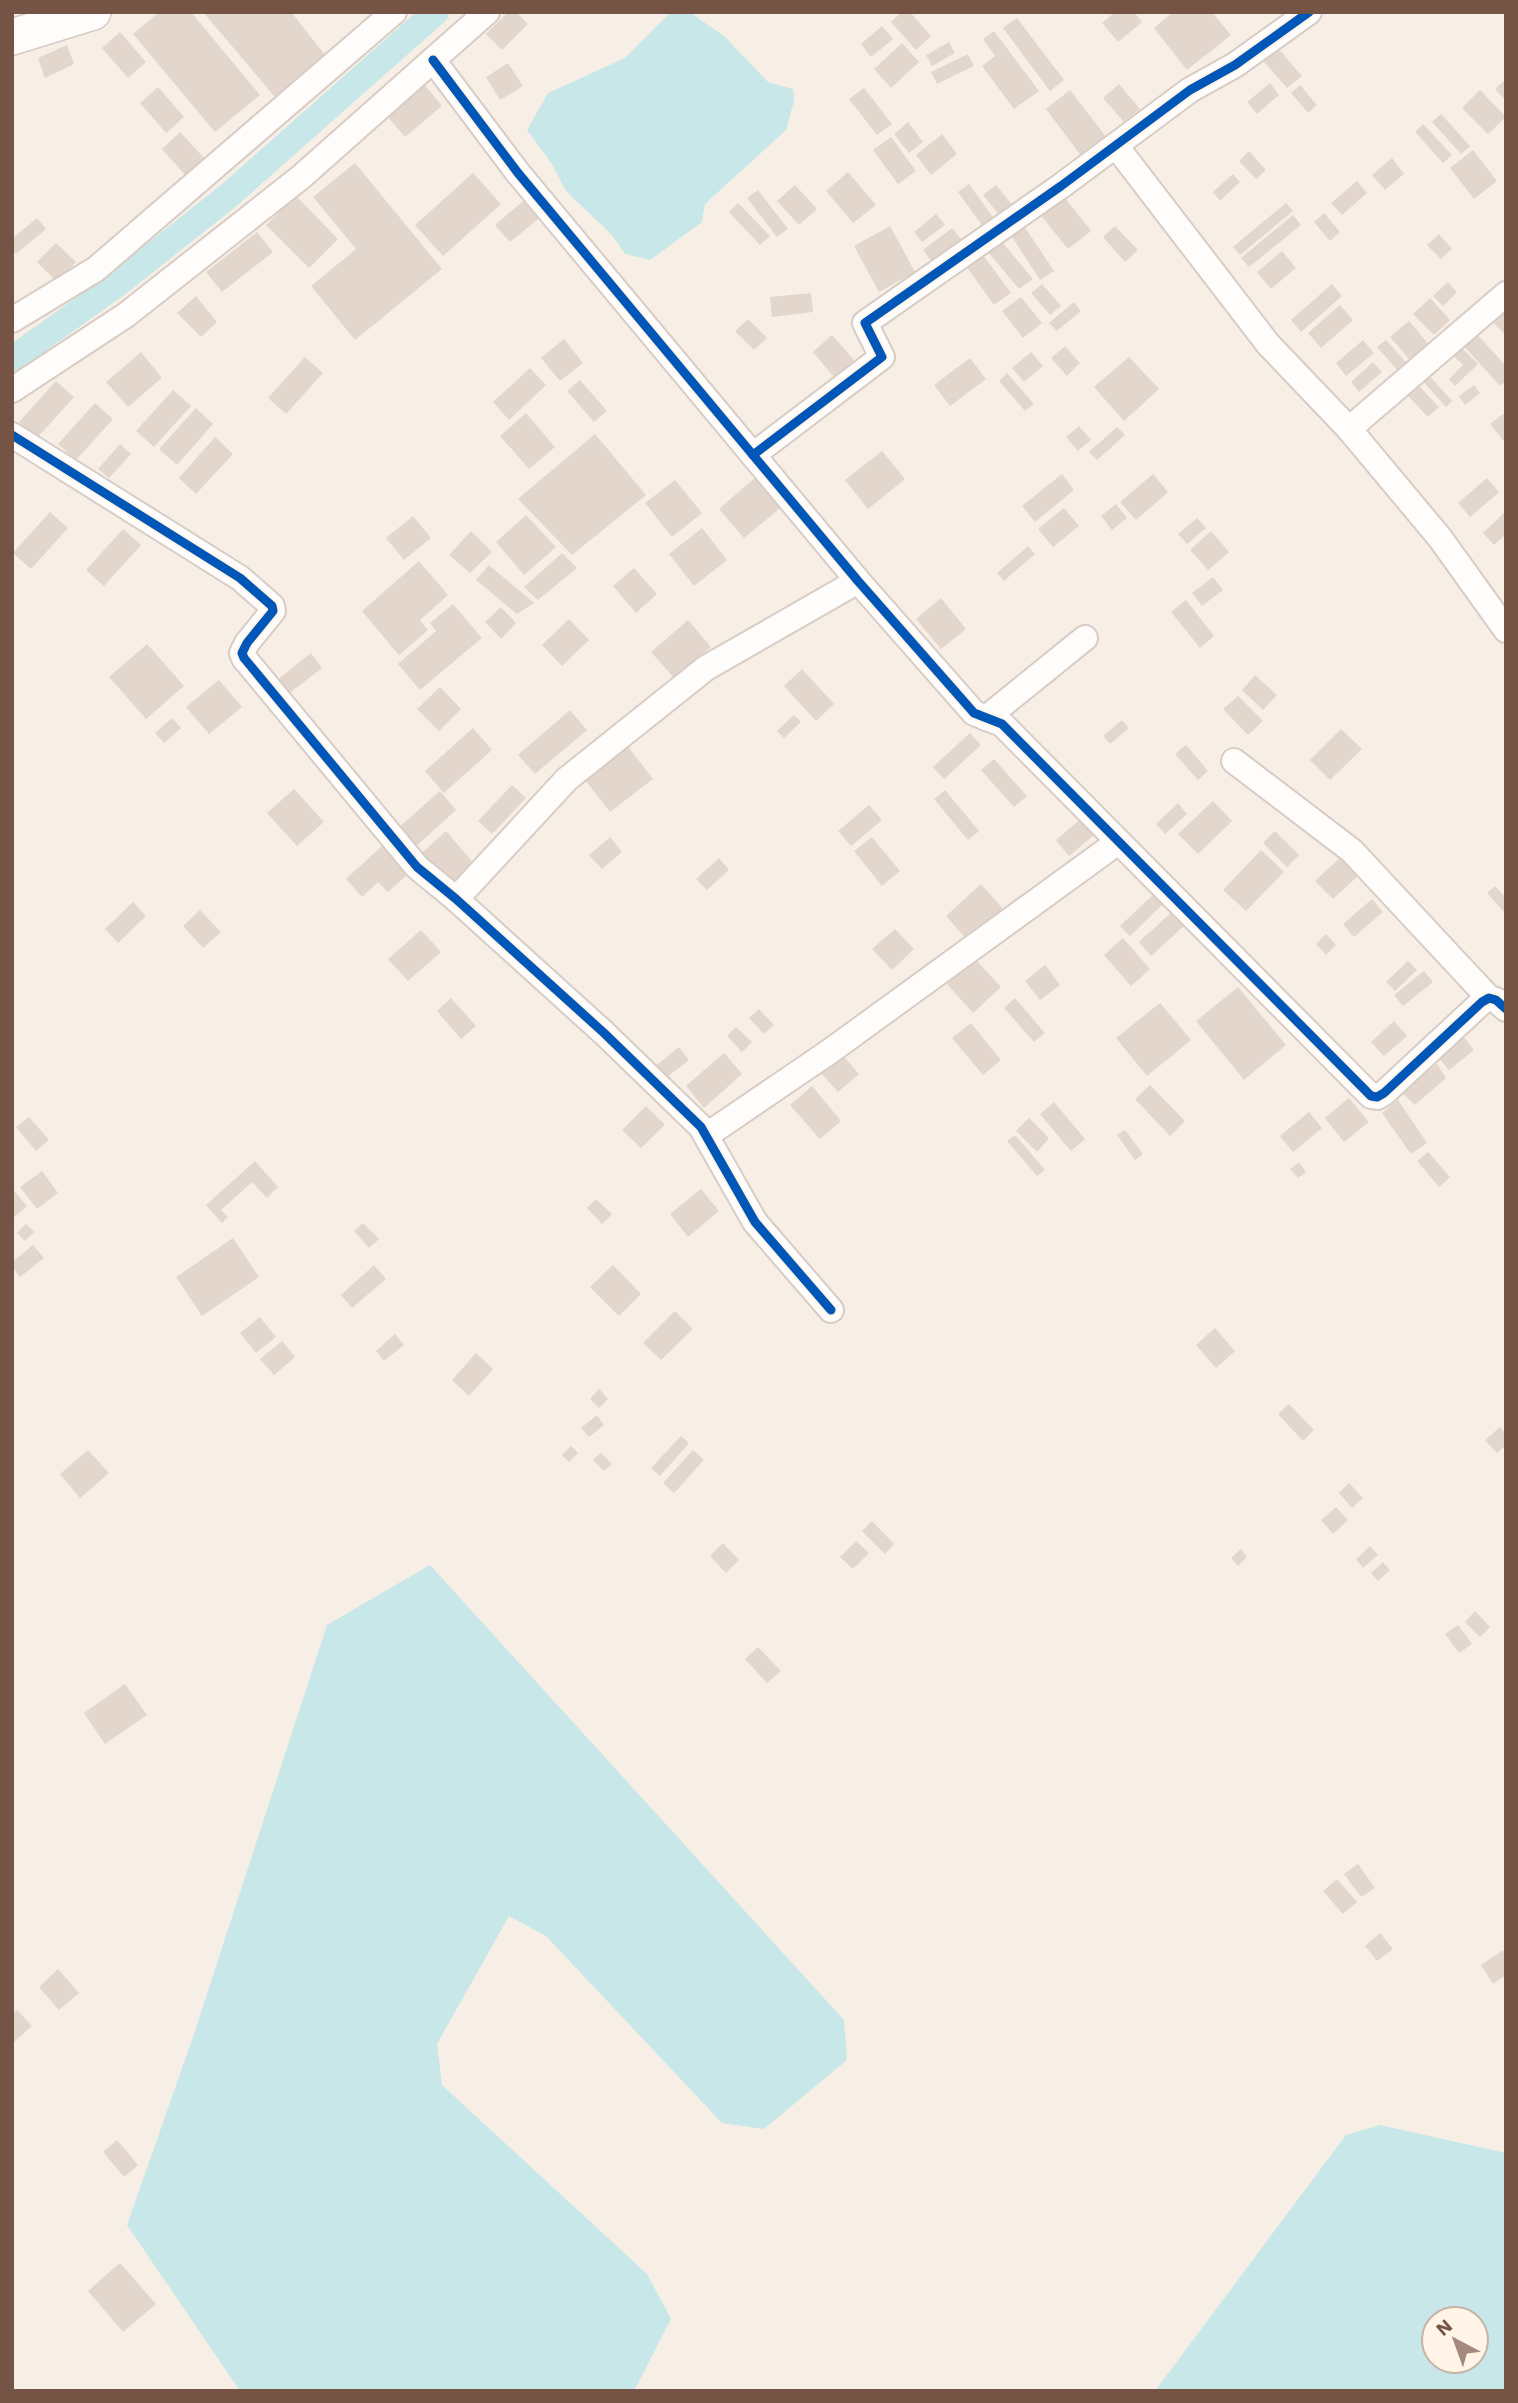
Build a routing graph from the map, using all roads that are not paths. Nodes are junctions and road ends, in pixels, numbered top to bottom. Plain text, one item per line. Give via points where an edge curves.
1 (93, 12) edge
2 (394, 12) edge
3 (486, 12) edge
4 (1308, 12) edge
5 (12, 37) edge
6 (433, 60) junction
7 (1116, 146) junction
8 (1506, 294) edge
9 (12, 320) edge
10 (12, 390) edge
11 (1349, 429) junction
12 (12, 435) edge
13 (753, 455) junction
14 (858, 581) junction
15 (1506, 630) edge
16 (1085, 638) dead end
17 (986, 718) junction
18 (1234, 761) dead end
19 (1118, 842) junction
20 (456, 899) junction
21 (1497, 1003) edge
22 (707, 1135) junction
23 (831, 1311) dead end

1 - 5 street
2 - 9 street via 96,269
3 - 6 street
4 - 7 street via 1190,90
6 - 10 street via 302,177 137,307
6 - 13 street via 518,173
7 - 11 street via 1268,344
7 - 13 street via 866,323 882,357
8 - 11 street
11 - 15 street via 1440,538
12 - 20 street via 240,578 272,606 273,611 247,643 243,658 417,867
13 - 14 street
14 - 17 street via 974,713
14 - 20 street via 706,668 567,779
16 - 17 street
17 - 19 street via 1002,724
18 - 21 street via 1352,851
19 - 21 street via 1371,1096 1384,1093 1482,1002
19 - 22 street
20 - 22 street via 604,1033
22 - 23 street via 755,1222

